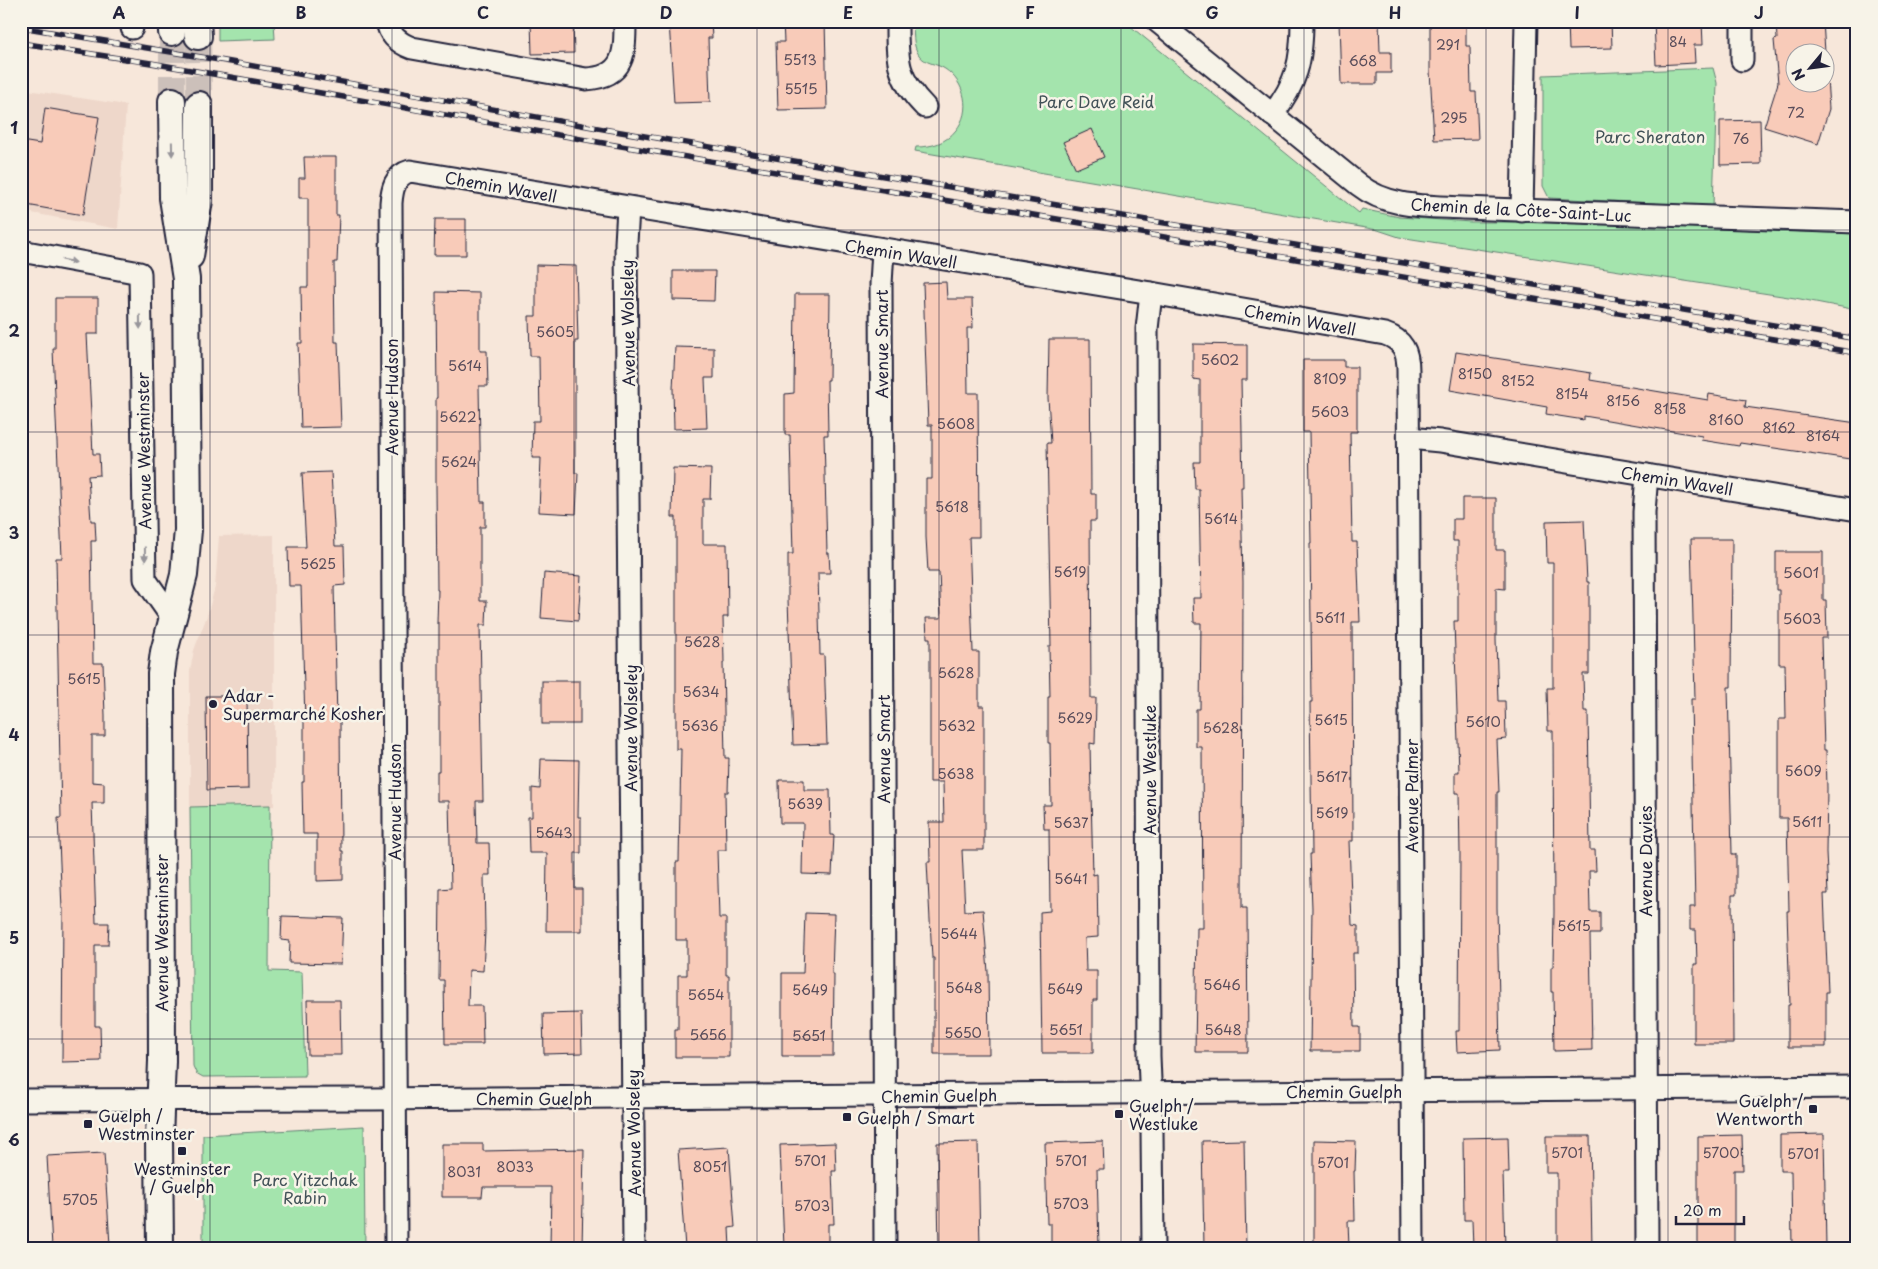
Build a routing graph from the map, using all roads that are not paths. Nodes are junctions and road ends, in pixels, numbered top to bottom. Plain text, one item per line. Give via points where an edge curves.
1 (624, 21) edge
2 (897, 21) edge
3 (1157, 21) edge
4 (1302, 21) edge
5 (1526, 21) edge
6 (1742, 21) edge
7 (388, 26) edge
8 (1742, 60) dead end
9 (172, 100) tunnel mouth
10 (198, 105) tunnel mouth
11 (925, 107) dead end
12 (1272, 115) junction
13 (398, 178) joint
14 (628, 208) junction
15 (1522, 211) junction
16 (1857, 222) edge
17 (883, 250) junction
18 (21, 251) edge
19 (186, 279) junction
20 (1151, 293) junction
21 (1403, 345) joint
22 (1409, 438) junction
23 (1647, 475) junction
24 (1857, 510) edge
25 (173, 620) junction
26 (1857, 1087) edge
27 (1647, 1090) junction
28 (1412, 1091) junction
29 (1151, 1092) junction
30 (884, 1096) junction
31 (633, 1097) junction
32 (161, 1099) junction
33 (395, 1099) junction
34 (21, 1100) edge
35 (160, 1248) edge
36 (396, 1248) edge
37 (634, 1248) edge
38 (885, 1248) edge
39 (1153, 1248) edge
40 (1413, 1248) edge
41 (1647, 1248) edge

1 - 7 street via 625,44 620,62 611,73 596,79 424,51 399,42
2 - 11 street via 899,68
3 - 12 street, Chemin de la Côte-Saint-Luc
4 - 12 street via 1297,74
5 - 15 street
6 - 8 street
9 -> 19 street, Avenue Westminster via 173,198
10 - 19 street, Avenue Westminster via 199,200
12 - 15 street, Chemin de la Côte-Saint-Luc via 1379,198 1430,206
13 - 14 street, Chemin Wavell via 414,170
13 - 33 street, Avenue Hudson via 391,194 390,241
14 - 17 street, Chemin Wavell
14 - 31 street, Avenue Wolseley
15 - 16 street, Chemin de la Côte-Saint-Luc
17 - 20 street, Chemin Wavell
17 - 30 street, Avenue Smart via 880,284
18 -> 25 street, Avenue Westminster via 140,273 145,579
19 - 25 street, Avenue Westminster via 188,538 184,575
20 - 21 street, Chemin Wavell via 1385,334
20 - 29 street, Avenue Westluke via 1147,329
21 - 22 street, Avenue Palmer via 1408,363
22 - 23 street, Chemin Wavell
22 - 28 street, Avenue Palmer
23 - 24 street, Chemin Wavell
23 - 27 street, Avenue Davies via 1644,512
25 - 32 street, Avenue Westminster via 162,662 161,682
26 - 27 street, Chemin Guelph
27 - 28 street, Chemin Guelph
27 - 41 street, Avenue Davies
28 - 29 street, Chemin Guelph
28 - 40 street, Avenue Palmer
29 - 30 street, Chemin Guelph
29 - 39 street, Avenue Westluke
30 - 31 street, Chemin Guelph
30 - 38 street, Avenue Smart
31 - 33 street, Chemin Guelph
31 - 37 street, Avenue Wolseley
32 - 33 street, Chemin Guelph
32 - 34 street, Chemin Guelph
32 - 35 street, Avenue Westminster
33 - 36 street, Avenue Hudson

